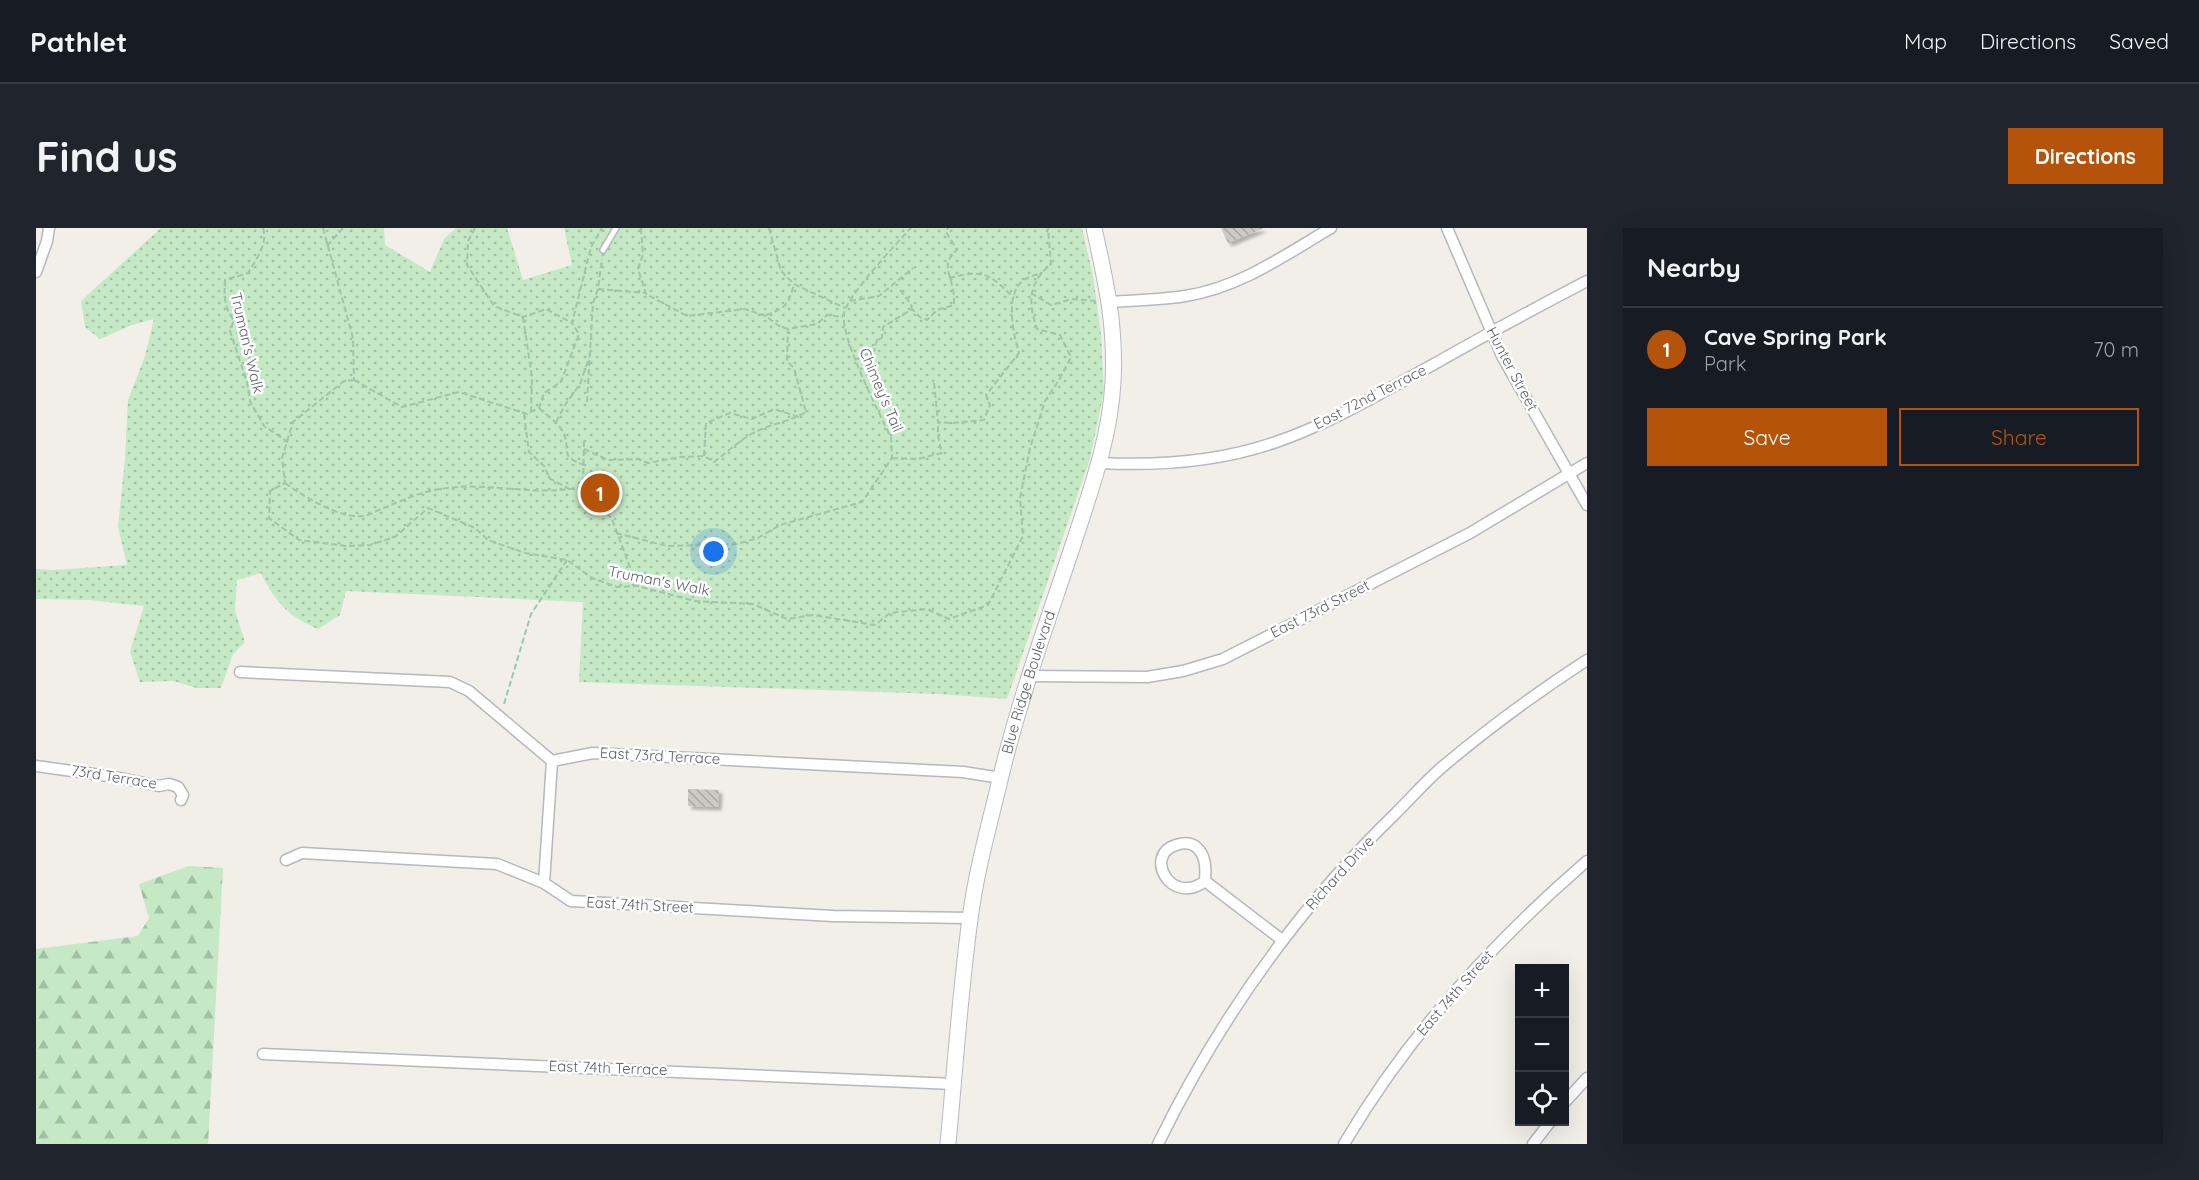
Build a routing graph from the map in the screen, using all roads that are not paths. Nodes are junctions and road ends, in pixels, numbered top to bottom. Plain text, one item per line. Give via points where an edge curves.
1 (49, 228) edge
2 (616, 228) edge
3 (1095, 228) edge
4 (1331, 228) edge
5 (1448, 228) edge
6 (603, 250) road end
7 (36, 272) edge
8 (1587, 281) edge
9 (1110, 302) junction
10 (1491, 332) junction
11 (1587, 463) edge
12 (1100, 464) junction
13 (1568, 473) junction
14 (1587, 505) edge
15 (1587, 660) edge
16 (240, 672) dead end
17 (1030, 676) junction
18 (552, 761) junction
19 (36, 766) edge
20 (1001, 778) junction
21 (182, 800) dead end
22 (286, 860) dead end
23 (1587, 861) edge
24 (1205, 881) junction
25 (544, 884) junction
26 (970, 918) junction
27 (1282, 940) junction
28 (263, 1054) dead end
29 (1587, 1078) edge
30 (954, 1084) junction
31 (1569, 1098) edge
32 (1547, 1126) edge
33 (948, 1144) edge
34 (1158, 1144) edge
35 (1344, 1144) edge
36 (1533, 1144) edge

1 - 7 street
2 - 6 lane
3 - 9 main road, Blue Ridge Boulevard
4 - 9 street via 1232,284 1186,296
5 - 10 street, Hunter Street
8 - 10 street, East 72nd Terrace
9 - 12 main road, Blue Ridge Boulevard via 1113,383
10 - 12 street, East 72nd Terrace via 1342,414 1275,442 1188,462
10 - 13 street, Hunter Street
11 - 13 street, East 73rd Street
12 - 17 main road, Blue Ridge Boulevard
13 - 14 street, Hunter Street
13 - 17 street, East 73rd Street via 1470,533 1223,659 1147,677
15 - 27 street, Richard Drive via 1538,692 1441,769 1352,855
16 - 18 street via 450,682 469,691
17 - 20 main road, Blue Ridge Boulevard
18 - 20 street, East 73rd Terrace via 593,753 963,772
18 - 25 street
19 - 21 street, 73rd Terrace via 159,786 169,784 178,787
20 - 26 main road, Blue Ridge Boulevard
22 - 25 street, East 74th Street via 302,853 497,864
23 - 35 street, East 74th Street via 1536,905 1468,974 1418,1034
24 - 24 street via 1187,889 1172,885 1163,875 1161,863 1165,852 1186,843 1194,846 1203,855
24 - 27 street
25 - 26 street, East 74th Street via 571,901 833,916
26 - 30 main road, Blue Ridge Boulevard
27 - 34 street, Richard Drive via 1227,1018
28 - 30 street, East 74th Terrace
29 - 31 street
30 - 33 main road, Blue Ridge Boulevard
32 - 36 street

